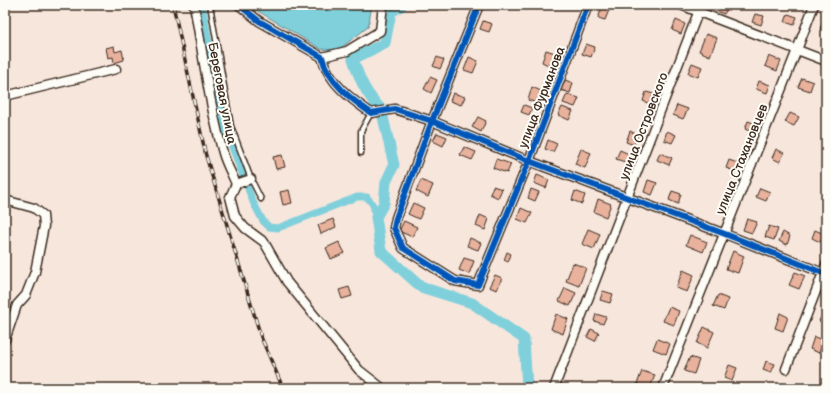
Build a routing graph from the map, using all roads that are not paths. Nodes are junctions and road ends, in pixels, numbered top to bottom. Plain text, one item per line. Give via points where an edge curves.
1 (194, 5) edge
2 (210, 5) edge
3 (239, 5) edge
4 (383, 5) edge
5 (479, 5) edge
6 (588, 5) edge
7 (681, 5) edge
8 (814, 5) edge
9 (699, 8) edge
10 (797, 50) junction
11 (322, 57) junction
12 (826, 61) edge
13 (116, 69) dead end
14 (5, 96) edge
15 (371, 113) junction
16 (432, 121) junction
17 (361, 153) dead end
18 (529, 161) junction
19 (251, 180) junction
20 (236, 184) junction
21 (628, 198) junction
22 (5, 200) edge
23 (261, 200) dead end
24 (725, 234) junction
25 (824, 269) edge
26 (5, 340) edge
27 (786, 369) dead end
28 (382, 388) edge
29 (554, 388) edge
30 (663, 388) edge

1 - 20 street, Береговая улица via 206,80 222,147
2 - 19 lane via 231,126
3 - 11 street via 258,21
4 - 11 street via 380,31 347,51
5 - 16 street
6 - 18 street, улица Фурманова
7 - 9 street
8 - 10 street, улица Стахановцев
9 - 10 street
9 - 21 street, улица Островского
10 - 12 street
10 - 24 street, улица Стахановцев
11 - 15 street via 335,82 352,100
13 - 14 street
15 - 16 street via 395,109
15 - 17 lane via 361,131
16 - 18 street
16 - 18 street, улица Фурманова via 394,228 403,248 455,281 478,285
18 - 21 street
19 - 20 street
19 - 23 lane
20 - 28 street via 230,197 235,216 245,228 264,242 287,282 359,370
21 - 24 street
21 - 29 street, улица Островского
22 - 26 street via 34,208 44,215 35,272 26,295 17,305
24 - 25 street
24 - 30 street, улица Стахановцев
25 - 27 street

